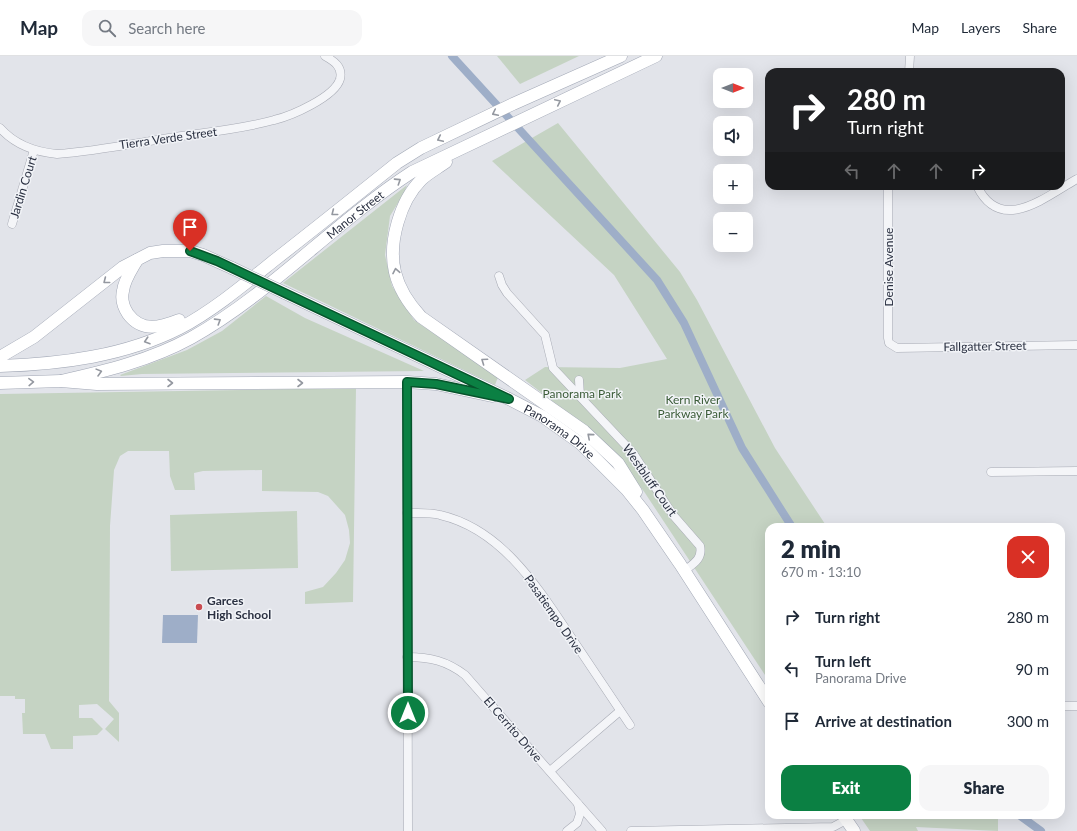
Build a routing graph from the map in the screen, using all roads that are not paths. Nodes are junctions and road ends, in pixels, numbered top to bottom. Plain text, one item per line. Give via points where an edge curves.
1 (325, 56) edge
2 (621, 56) edge
3 (656, 56) edge
4 (910, 56) edge
5 (909, 68) edge
6 (0, 128) edge
7 (34, 150) junction
8 (458, 150) junction
9 (1077, 179) edge
10 (1065, 186) edge
11 (888, 190) edge
12 (979, 190) edge
13 (1057, 190) edge
14 (12, 224) dead end
15 (138, 259) junction
16 (499, 276) dead end
17 (210, 308) junction
18 (1077, 345) edge
19 (893, 346) joint
20 (0, 357) edge
21 (0, 366) edge
22 (579, 380) dead end
23 (61, 381) junction
24 (407, 382) junction
25 (0, 383) edge
26 (580, 396) junction
27 (509, 399) junction
28 (1077, 471) edge
29 (990, 472) dead end
30 (407, 512) junction
31 (682, 568) junction
32 (407, 657) junction
33 (765, 696) edge
34 (1065, 706) edge
35 (1077, 706) edge
36 (620, 710) junction
37 (630, 725) dead end
38 (550, 771) junction
39 (577, 803) junction
40 (844, 819) edge
41 (846, 819) edge
42 (740, 830) edge
43 (408, 831) edge
44 (567, 831) edge
45 (602, 831) edge
46 (631, 831) edge
47 (854, 831) edge

1 - 7 street, Tierra Verde Street via 333,60 340,69 339,81 334,88 311,105 292,114 259,124 67,153
2 -> 17 main road, Manor Street via 421,148 397,163 240,288
8 -> 3 main road, Manor Street
4 - 5 street
6 - 7 street, Tierra Verde Street via 11,139
7 - 14 street, Jardin Court
23 -> 8 main road, Manor Street via 132,363 191,338 241,305 380,193 412,172
31 -> 8 main road via 612,456 584,431 421,317 406,298 395,272 394,255 405,201 421,180
9 - 10 street
11 - 19 street, Denise Avenue via 888,338
12 - 13 street via 989,203 1012,211 1027,207
15 - 17 main road via 122,292 125,309 139,325 163,326
15 -> 20 main road, Panorama Drive via 123,267 34,337
15 - 27 main road, Panorama Drive, bridge via 163,251 190,251 203,255
16 - 26 street, Westbluff Court via 502,286 545,335 553,368
17 -> 21 main road, Manor Street via 180,328 105,354 61,362
18 - 19 street, Fallgatter Street via 897,348
22 - 26 street
23 -> 24 main road via 97,384
25 -> 23 main road
24 - 27 main road via 436,384
24 - 30 street
26 - 31 street, Westbluff Court via 633,453 673,515 700,546 698,561
27 - 31 main road, Panorama Drive via 542,416 580,443 609,470 637,501
28 - 29 street
30 - 32 street
30 - 36 street, Pasatiempo Drive via 454,519 483,534 514,560 540,590
31 - 33 main road, Panorama Drive
32 - 38 street, El Cerrito Drive via 424,657 444,662 465,675
32 - 43 street
34 - 35 street
36 - 37 street, Pasatiempo Drive
36 - 38 street
38 - 39 street, El Cerrito Drive
39 - 44 street via 580,814 577,823
39 - 45 street, El Cerrito Drive
40 - 42 street via 833,827
41 - 47 main road
42 - 46 street

